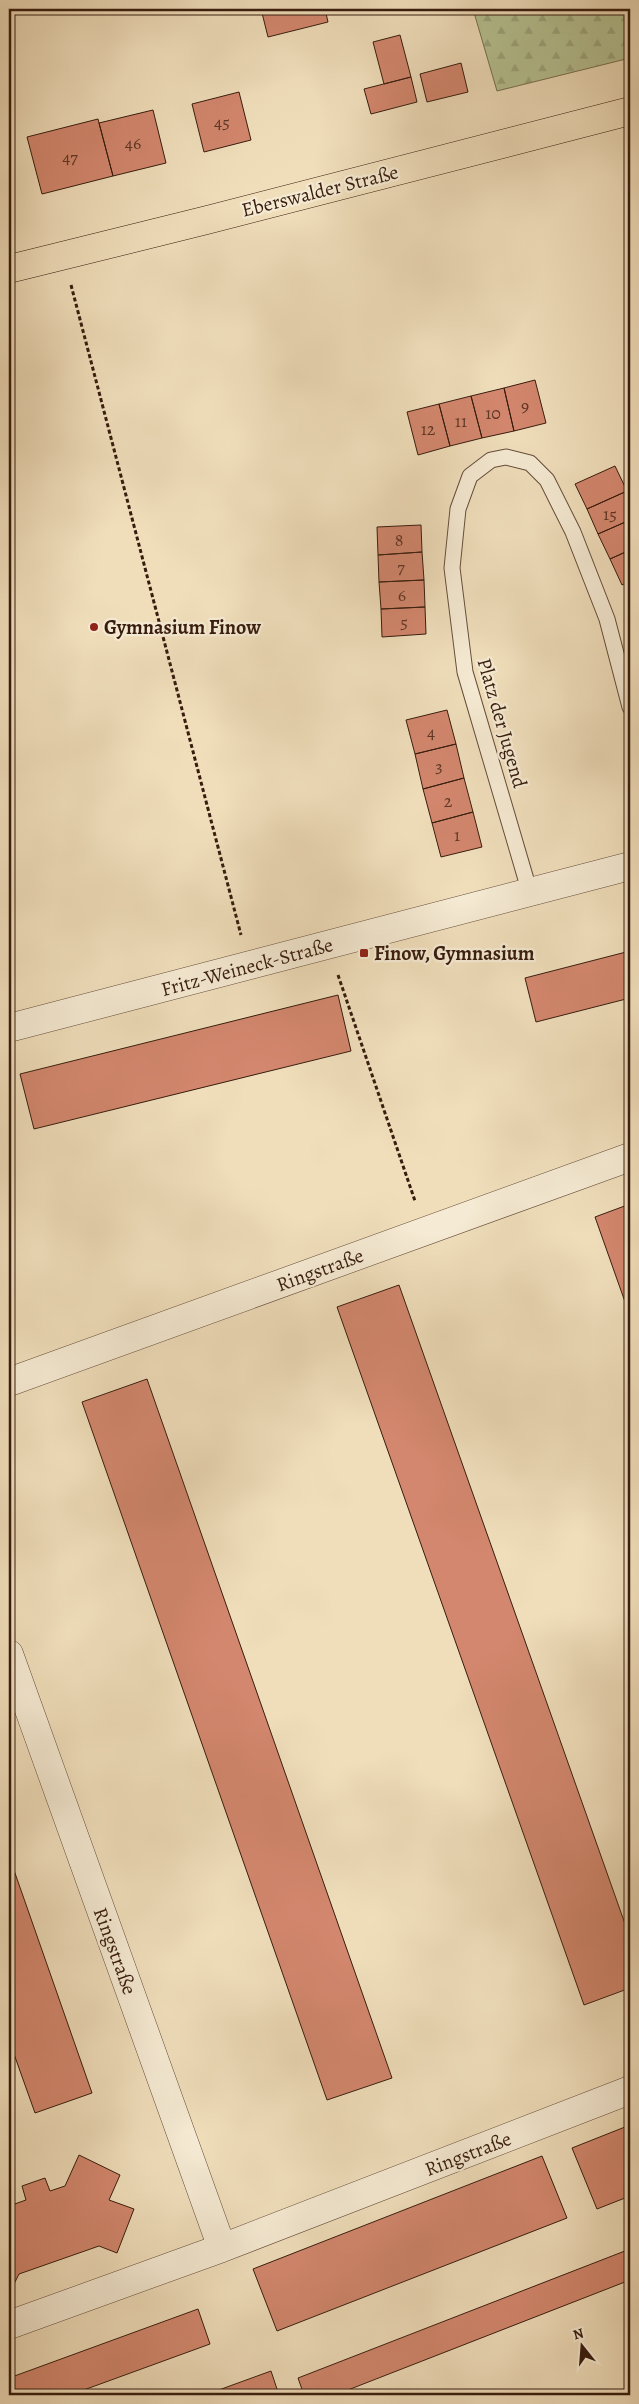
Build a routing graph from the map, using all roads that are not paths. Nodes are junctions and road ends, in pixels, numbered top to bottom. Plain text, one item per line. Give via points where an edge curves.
1 (630, 111) edge
2 (9, 268) edge
3 (630, 707) edge
4 (630, 866) edge
5 (530, 893) junction
6 (9, 1028) edge
7 (630, 1158) edge
8 (9, 1382) edge
9 (9, 1654) edge
10 (630, 2090) edge
11 (222, 2248) junction
12 (9, 2325) edge

1 - 2 main road, Eberswalder Straße via 217,218
3 - 5 lane, Platz der Jugend via 607,619 573,532 546,480 530,463 506,457 491,460 470,476 458,509 452,568 464,672
4 - 5 street, Fritz-Weineck-Straße
5 - 6 street, Fritz-Weineck-Straße
7 - 8 street, Ringstraße
9 - 11 street, Ringstraße
10 - 11 street, Ringstraße
11 - 12 street, Ringstraße

